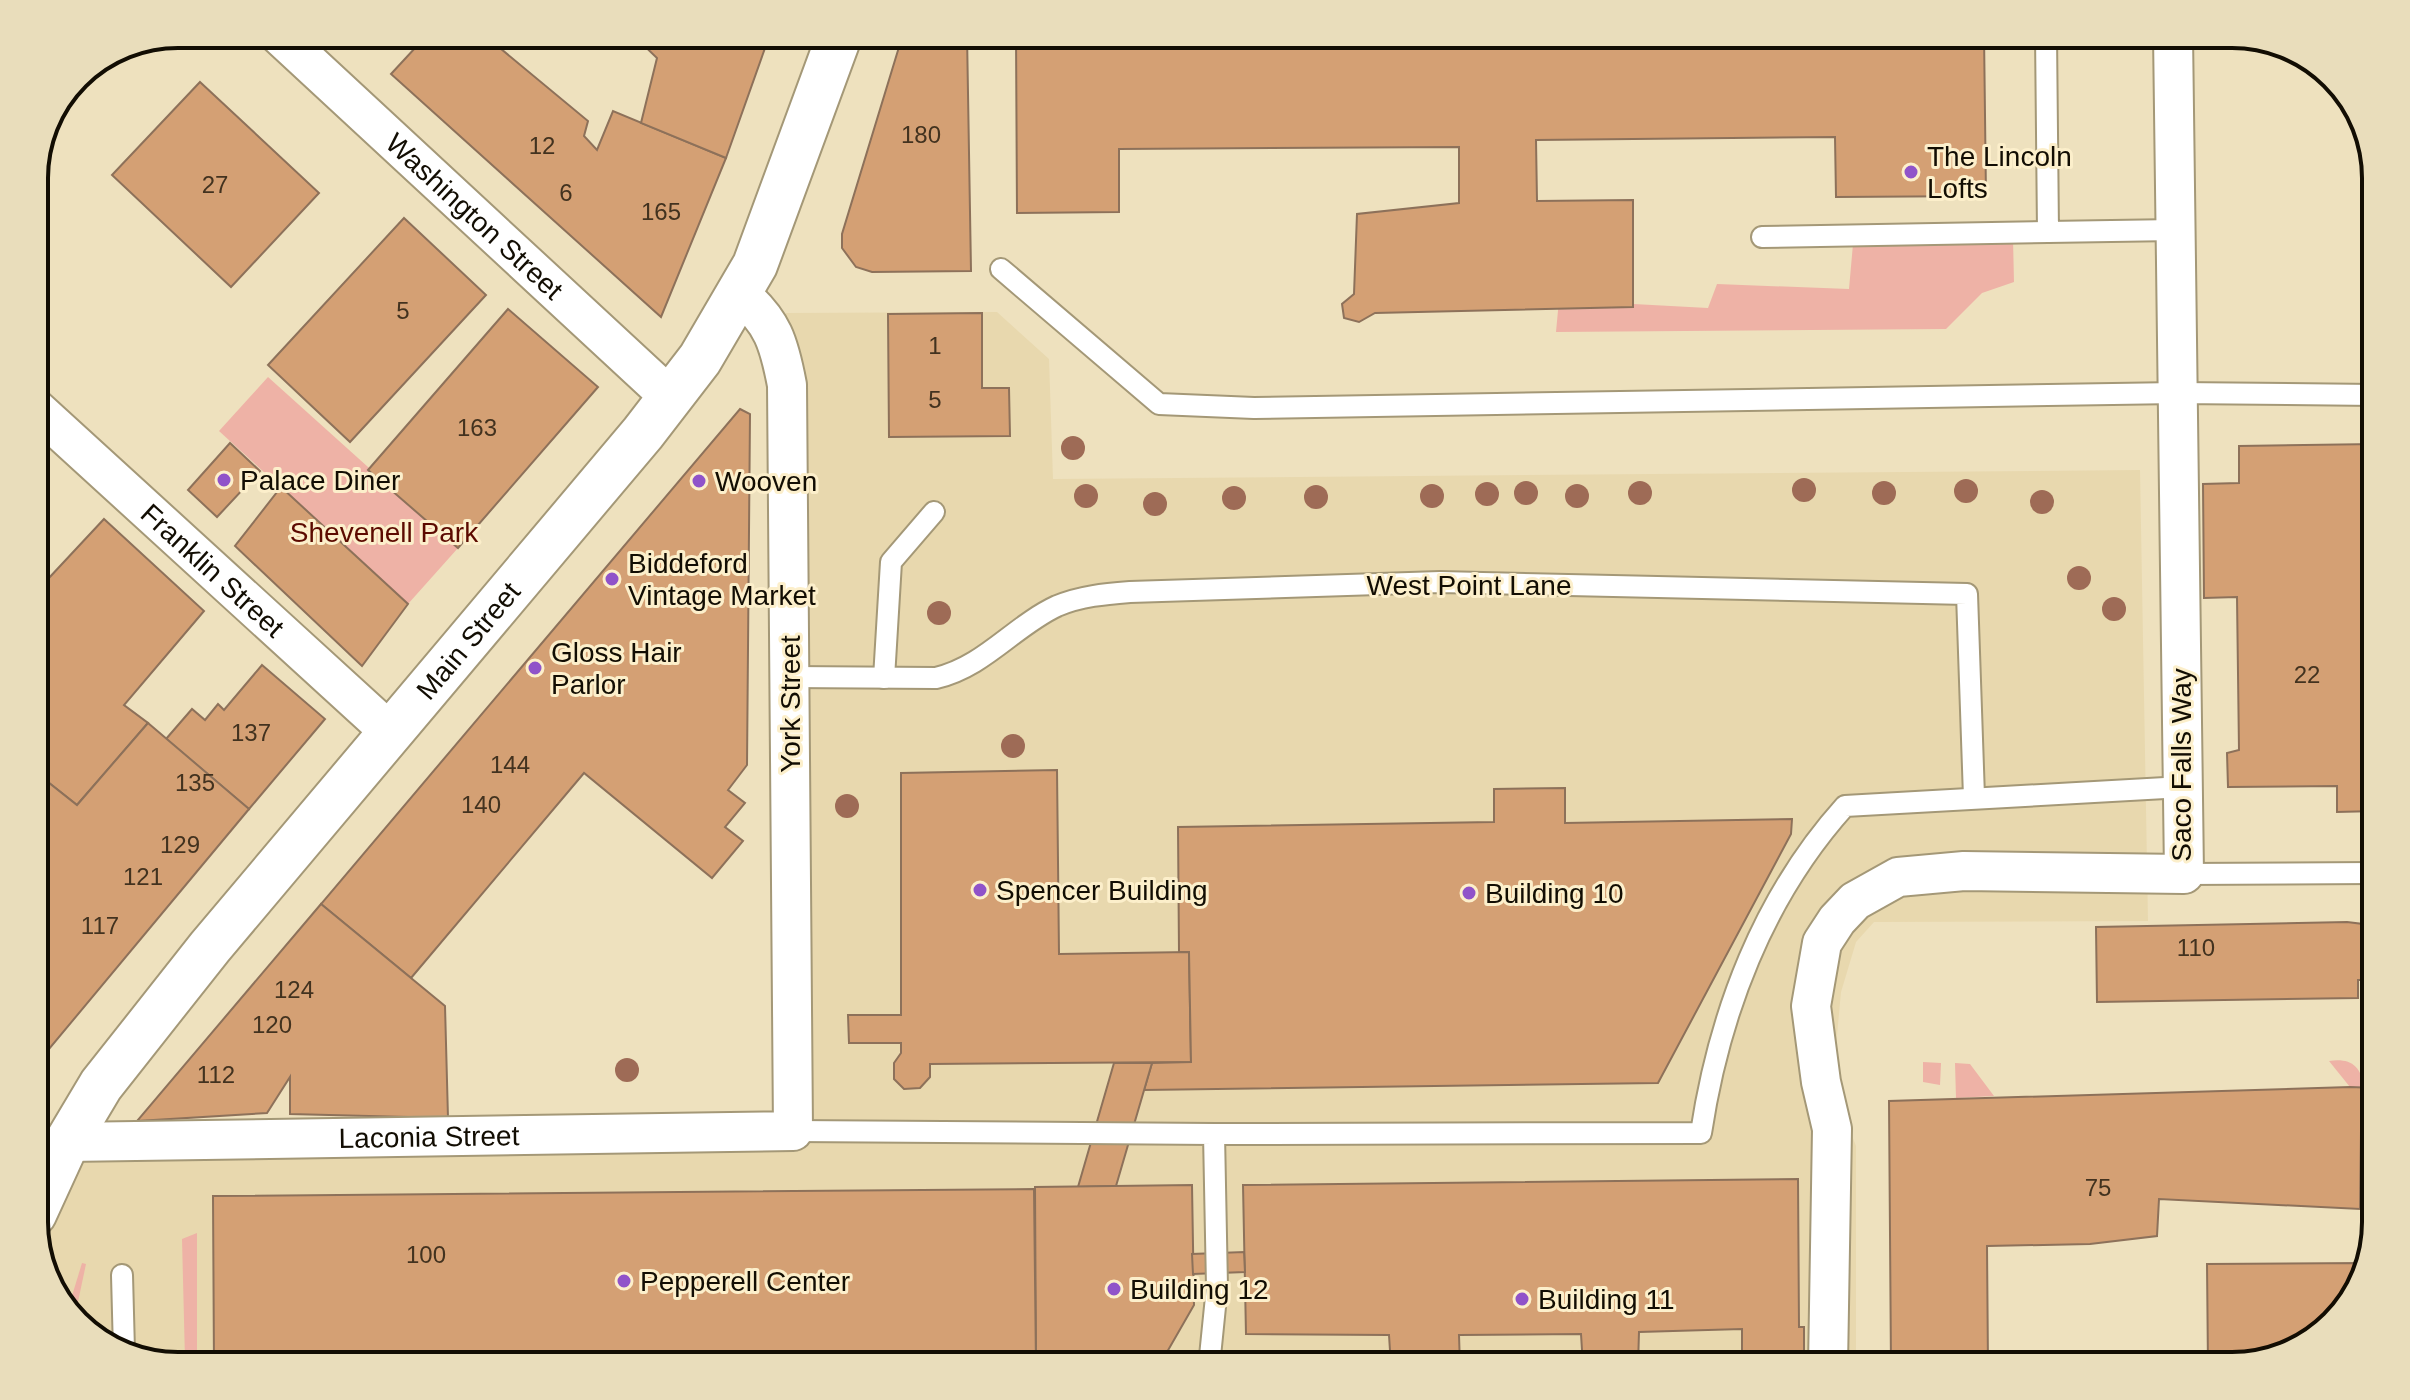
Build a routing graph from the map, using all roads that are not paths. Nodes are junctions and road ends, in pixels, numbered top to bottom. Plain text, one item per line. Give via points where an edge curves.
1 (293, 48) edge
2 (835, 48) edge
3 (2046, 48) edge
4 (2173, 48) edge
5 (2175, 230) junction
6 (2048, 232) junction
7 (1762, 237) dead end
8 (1001, 269) dead end
9 (740, 294) junction
10 (2177, 393) junction
11 (2362, 395) edge
12 (671, 398) junction
13 (48, 420) edge
14 (934, 512) dead end
15 (790, 677) junction
16 (884, 678) junction
17 (390, 732) junction
18 (2183, 787) junction
19 (1974, 797) junction
20 (2362, 873) edge
21 (2184, 874) junction
22 (793, 1131) junction
23 (1214, 1134) junction
24 (67, 1142) junction
25 (48, 1183) edge
26 (122, 1275) dead end
27 (124, 1340) edge
28 (1210, 1352) edge
29 (1828, 1352) edge

1 - 12 street, Washington Street
2 - 9 main road, Main Street via 767,237
3 - 6 lane
4 - 5 street, Saco Falls Way
5 - 6 lane
5 - 10 street, Saco Falls Way
6 - 7 lane
8 - 10 lane via 1159,404 1254,408
9 - 12 main road, Main Street
9 - 15 street, York Street via 764,314 780,347 787,385
10 - 11 lane
10 - 18 street, Saco Falls Way
12 - 17 main road, Main Street
13 - 17 street, Franklin Street
14 - 16 lane via 891,562
15 - 16 lane, West Point Lane
15 - 22 street, York Street
16 - 19 lane, West Point Lane via 957,673 1056,607 1104,594 1440,582 1967,594
17 - 24 main road, Main Street via 101,1085
18 - 19 lane
18 - 21 street, Saco Falls Way
19 - 23 lane via 1845,806 1812,843 1768,913 1742,979 1712,1068 1701,1133
20 - 21 lane
21 - 29 street, Saco Falls Way via 1964,871 1898,877 1855,901 1837,920 1822,943 1811,1006 1832,1129
22 - 23 lane
22 - 24 street, Laconia Street
23 - 28 lane via 1217,1287
24 - 25 main road, Main Street
26 - 27 lane

